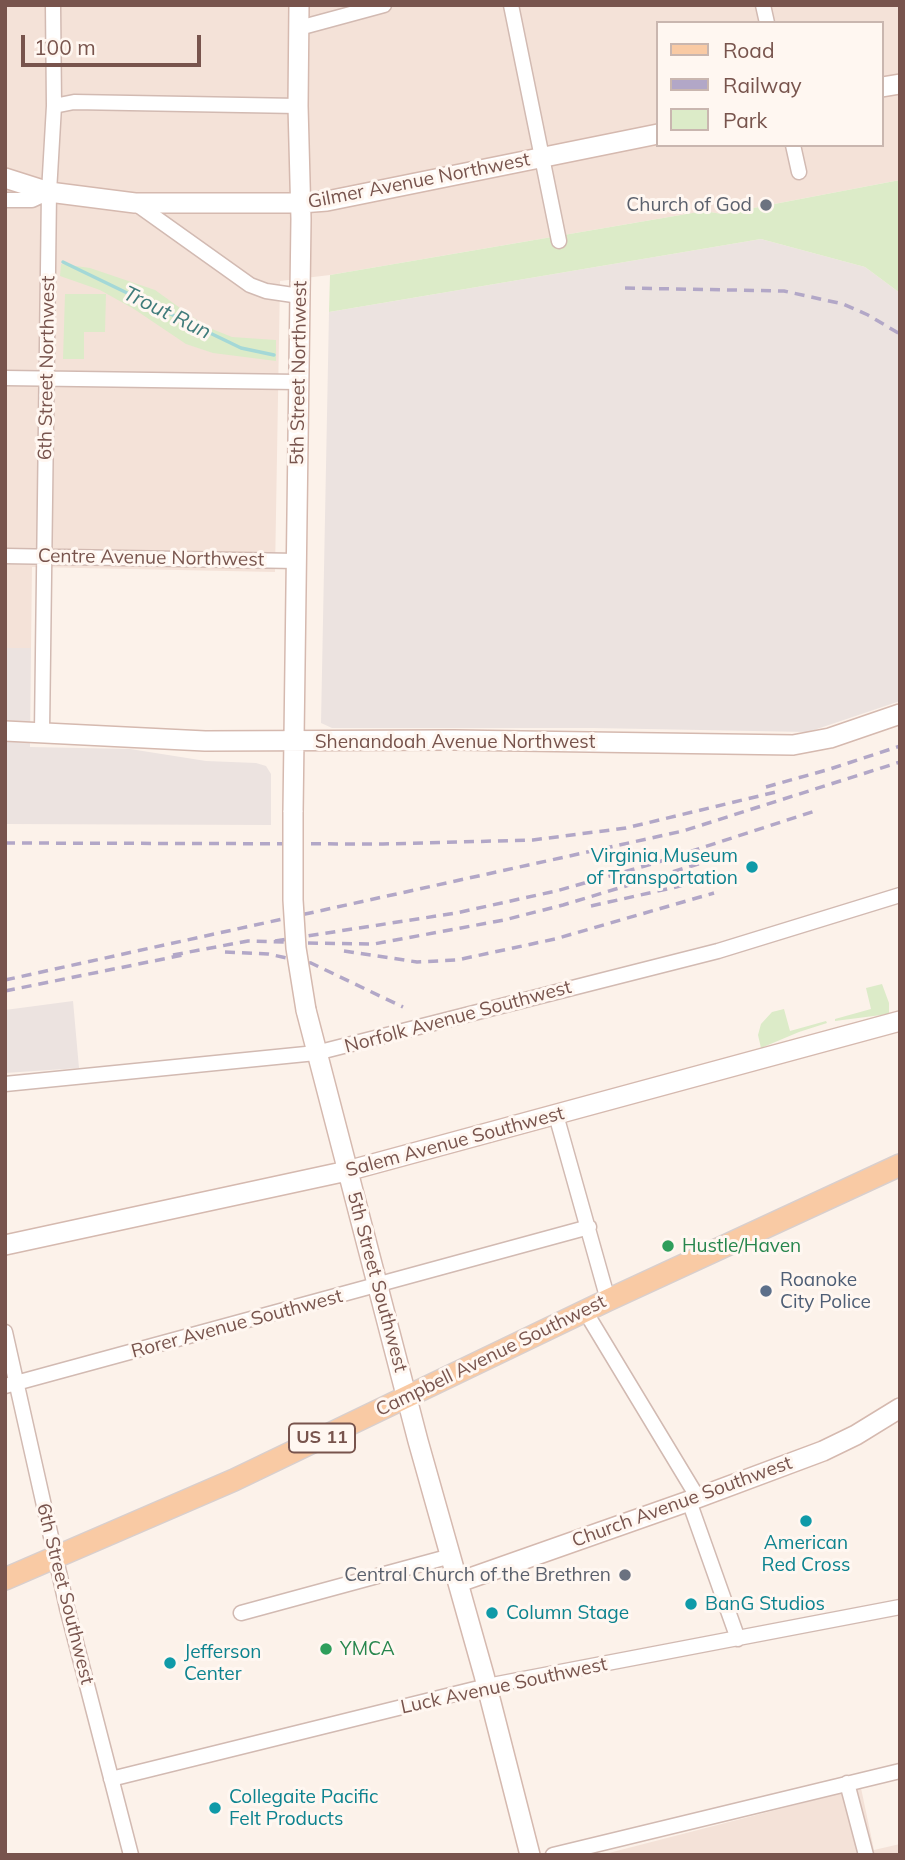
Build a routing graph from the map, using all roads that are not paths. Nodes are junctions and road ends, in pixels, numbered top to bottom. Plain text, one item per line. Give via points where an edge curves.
1 (53, 5) edge
2 (299, 5) edge
3 (384, 5) edge
4 (511, 5) edge
5 (299, 28) junction
6 (54, 106) junction
7 (298, 106) junction
8 (656, 134) edge
9 (793, 147) edge
10 (542, 158) junction
11 (799, 172) dead end
12 (5, 178) edge
13 (49, 192) junction
14 (5, 200) edge
15 (135, 203) junction
16 (301, 203) junction
17 (559, 241) dead end
18 (300, 296) junction
19 (5, 378) edge
20 (47, 379) junction
21 (298, 382) junction
22 (5, 556) edge
23 (44, 556) junction
24 (297, 561) junction
25 (900, 714) edge
26 (5, 731) edge
27 (42, 731) junction
28 (294, 741) junction
29 (900, 895) edge
30 (900, 1021) edge
31 (316, 1053) junction
32 (5, 1084) edge
33 (555, 1115) junction
34 (900, 1165) edge
35 (347, 1171) junction
36 (589, 1227) junction
37 (5, 1245) edge
38 (379, 1285) junction
39 (608, 1300) junction
40 (585, 1311) junction
41 (5, 1332) edge
42 (11, 1385) edge
43 (407, 1396) junction
44 (900, 1408) edge
45 (694, 1500) junction
46 (451, 1556) junction
47 (56, 1558) junction
48 (5, 1579) edge
49 (459, 1582) junction
50 (900, 1607) edge
51 (241, 1613) dead end
52 (738, 1639) junction
53 (487, 1686) junction
54 (900, 1771) edge
55 (111, 1779) junction
56 (847, 1783) junction
57 (131, 1855) edge
58 (530, 1855) edge
59 (553, 1855) edge
60 (866, 1855) edge

1 - 6 street, 6th Street Northwest
2 - 5 street, 5th Street Northwest
3 - 5 street
4 - 10 street
5 - 7 street, 5th Street Northwest
6 - 7 street via 74,102
6 - 13 street, 6th Street Northwest
7 - 16 street, 5th Street Northwest
8 - 10 street, Gilmer Avenue Northwest
9 - 11 street
10 - 16 street, Gilmer Avenue Northwest
10 - 17 street
12 - 13 street, Gilmer Avenue Northwest
13 - 14 street via 32,200
13 - 15 street, Gilmer Avenue Northwest
13 - 20 street, 6th Street Northwest
15 - 16 street, Gilmer Avenue Northwest
15 - 18 street via 250,285
16 - 18 street, 5th Street Northwest
18 - 21 street, 5th Street Northwest
19 - 20 street
20 - 21 street
20 - 23 street, 6th Street Northwest
21 - 24 street, 5th Street Northwest
22 - 23 street, Centre Avenue Northwest
23 - 24 street, Centre Avenue Northwest
23 - 27 street, 6th Street Northwest
24 - 28 street, 5th Street Northwest
25 - 28 street, Shenandoah Avenue Northwest via 793,746
26 - 27 street, Shenandoah Avenue Northwest
27 - 28 street, Shenandoah Avenue Northwest via 205,741
28 - 31 street, 5th Street Southwest, bridge via 296,948
29 - 31 street, Norfolk Avenue Southwest via 718,951
30 - 33 street, Salem Avenue Southwest
31 - 32 street, Norfolk Avenue Southwest
31 - 35 street, 5th Street Southwest
33 - 35 street, Salem Avenue Southwest
33 - 36 street
34 - 39 main road, Campbell Avenue Southwest / US 11
35 - 37 street, Salem Avenue Southwest
35 - 38 street, 5th Street Southwest
36 - 38 street, Rorer Avenue Southwest
36 - 39 street
38 - 42 street, Rorer Avenue Southwest
38 - 43 street, 5th Street Southwest
39 - 40 main road, Campbell Avenue Southwest / US 11
40 - 43 main road, Campbell Avenue Southwest / US 11
40 - 45 street
41 - 42 street, 6th Street Southwest
42 - 47 street, 6th Street Southwest
43 - 46 street, 5th Street Southwest
43 - 47 main road, Campbell Avenue Southwest / US 11 via 245,1475
44 - 45 street, Church Avenue Southwest via 822,1451
45 - 49 street, Church Avenue Southwest
45 - 52 street
46 - 49 street, 5th Street Southwest
46 - 51 street
47 - 48 main road, Campbell Avenue Southwest / US 11
47 - 55 street, 6th Street Southwest
49 - 53 street, 5th Street Southwest
50 - 52 street, Luck Avenue Southwest
52 - 53 street, Luck Avenue Southwest
53 - 55 street, Luck Avenue Southwest
53 - 58 street, 5th Street Southwest
54 - 56 street
55 - 57 street, 6th Street Southwest
56 - 59 street
56 - 60 street

